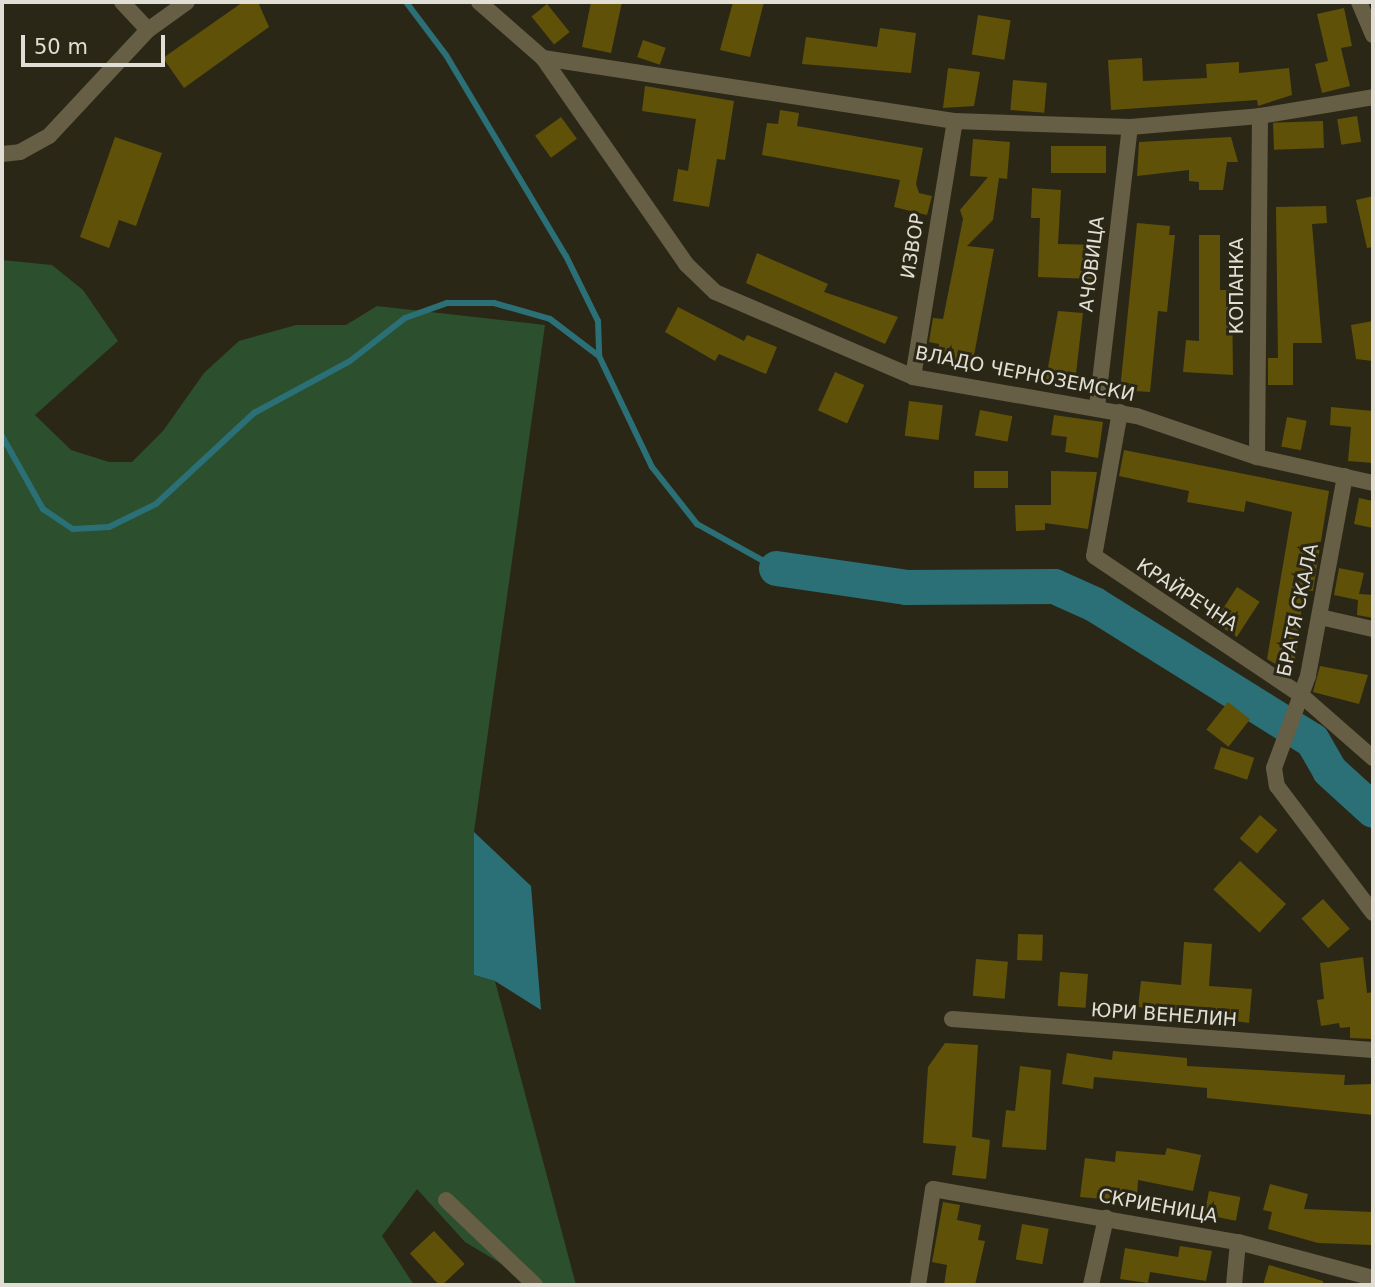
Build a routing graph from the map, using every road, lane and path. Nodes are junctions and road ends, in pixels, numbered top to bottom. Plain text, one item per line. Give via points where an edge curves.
1 (122, 2) edge
2 (187, 2) edge
3 (479, 2) edge
4 (1359, 2) edge
5 (148, 30) junction
6 (1373, 35) edge
7 (543, 58) junction
8 (1373, 97) edge
9 (1260, 116) junction
10 (955, 121) junction
11 (1129, 127) junction
12 (2, 154) edge
13 (913, 377) junction
14 (1097, 407) junction
15 (1120, 412) junction
16 (1257, 457) junction
17 (1345, 476) junction
18 (1373, 483) edge
19 (1320, 617) junction
20 (1373, 629) edge
21 (1300, 699) junction
22 (1373, 758) edge
23 (1373, 913) edge
24 (952, 1019) dead end
25 (1373, 1050) edge
26 (446, 1200) dead end
27 (1106, 1218) junction
28 (1237, 1242) junction
29 (1373, 1278) edge
30 (535, 1285) edge
31 (918, 1285) edge
32 (1091, 1285) edge
33 (1234, 1285) edge

1 - 5 street
2 - 5 street
3 - 7 street, ВЛАДО ЧЕРНОЗЕМСКИ
4 - 6 street
5 - 12 street via 49,136 20,152
7 - 10 street
7 - 13 street, ВЛАДО ЧЕРНОЗЕМСКИ via 687,264 715,292
8 - 9 street
9 - 11 street
9 - 16 street, КОПАНКА
10 - 11 street
10 - 13 street, ИЗВОР
11 - 14 street, АЧОВИЦА
13 - 14 street, ВЛАДО ЧЕРНОЗЕМСКИ
14 - 15 street, ВЛАДО ЧЕРНОЗЕМСКИ
15 - 16 street, ВЛАДО ЧЕРНОЗЕМСКИ
15 - 21 street, КРАЙРЕЧНА via 1094,556
16 - 17 street, ВЛАДО ЧЕРНОЗЕМСКИ
17 - 18 street, ВЛАДО ЧЕРНОЗЕМСКИ
17 - 19 street, БРАТЯ СКАЛА
19 - 20 street
19 - 21 street, БРАТЯ СКАЛА
21 - 22 street, КРАЙРЕЧНА
21 - 23 street, БРАТЯ СКАЛА via 1278,749 1277,786
24 - 25 street, ЮРИ ВЕНЕЛИН
26 - 30 street
27 - 28 street, СКРИЕНИЦА
27 - 31 street, СКРИЕНИЦА via 933,1189
27 - 32 street
28 - 29 street, СКРИЕНИЦА
28 - 33 street

